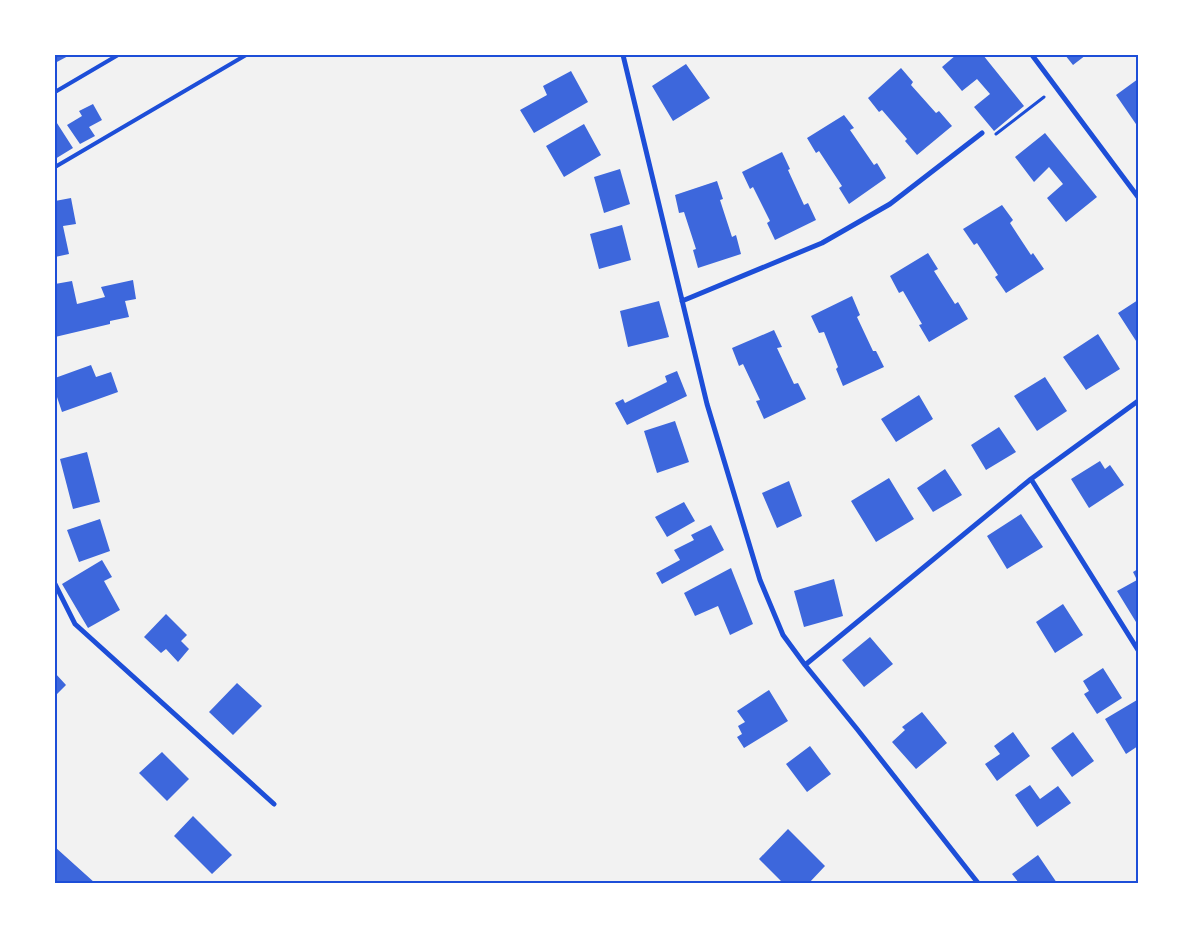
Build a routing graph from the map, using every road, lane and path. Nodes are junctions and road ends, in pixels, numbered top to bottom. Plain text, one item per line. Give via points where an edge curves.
1 (118, 55) edge
2 (246, 55) edge
3 (623, 55) edge
4 (1032, 55) edge
5 (1056, 87) junction
6 (55, 92) edge
7 (982, 133) joint
8 (55, 167) edge
9 (1138, 197) edge
10 (682, 301) junction
11 (1138, 401) edge
12 (1031, 479) junction
13 (55, 584) edge
14 (1138, 650) edge
15 (805, 665) junction
16 (274, 804) dead end
17 (978, 883) edge

1 - 6 lane
2 - 8 lane
3 - 10 street
4 - 5 street
5 - 7 path via 995,135
5 - 9 street
7 - 10 street via 873,214 822,242
10 - 15 street via 707,404 760,580 783,635
11 - 12 street
12 - 14 street
12 - 15 street
13 - 16 street via 75,624
15 - 17 street

